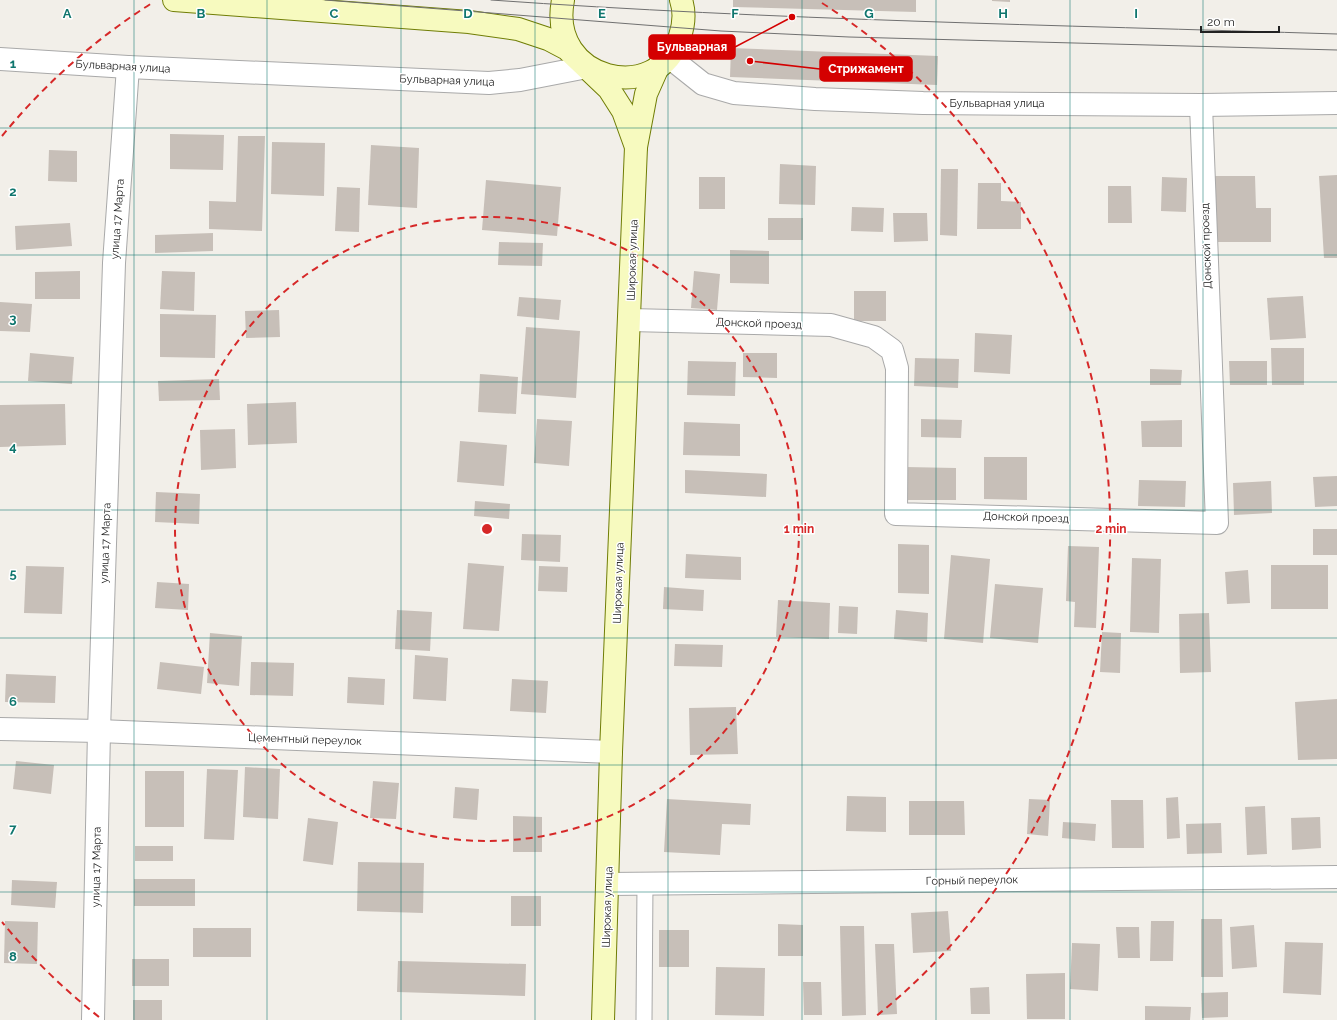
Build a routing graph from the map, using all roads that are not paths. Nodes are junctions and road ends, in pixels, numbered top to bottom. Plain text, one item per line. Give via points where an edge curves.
1 (174, 0) edge
2 (563, 0) edge
3 (681, 0) edge
4 (0, 59) edge
5 (663, 62) junction
6 (128, 67) junction
7 (587, 67) junction
8 (1337, 103) edge
9 (1201, 105) junction
10 (636, 147) junction
11 (630, 320) junction
12 (0, 729) edge
13 (99, 731) junction
14 (611, 752) junction
15 (1337, 877) edge
16 (645, 883) junction
17 (608, 884) junction
18 (93, 1020) edge
19 (603, 1020) edge
20 (644, 1020) edge

1 - 7 main road via 469,22 518,29 548,39 567,49
2 - 7 main road via 563,34 573,53
3 - 5 main road, Широкая улица via 684,24 678,42
4 - 6 street, Бульварная улица
5 - 7 main road via 641,75 622,78 604,75
5 - 9 street, Бульварная улица via 703,84 734,94 923,103
5 - 10 main road, Широкая улица via 646,94
6 - 7 street, Бульварная улица via 489,82 520,80
6 - 13 street, улица 17 Марта via 114,263
7 - 10 main road, Широкая улица via 609,89 620,106
8 - 9 street, Бульварная улица
9 - 11 street, Донской проезд via 1217,522 896,514 897,368 892,350 874,337 831,325
10 - 11 main road, Широкая улица
11 - 14 main road, Широкая улица
12 - 13 street, Цементный переулок
13 - 14 street, Цементный переулок
13 - 18 street, улица 17 Марта
14 - 17 main road, Широкая улица
15 - 16 street, Горный переулок
16 - 17 street, Горный переулок
16 - 20 lane
17 - 19 main road, Широкая улица

